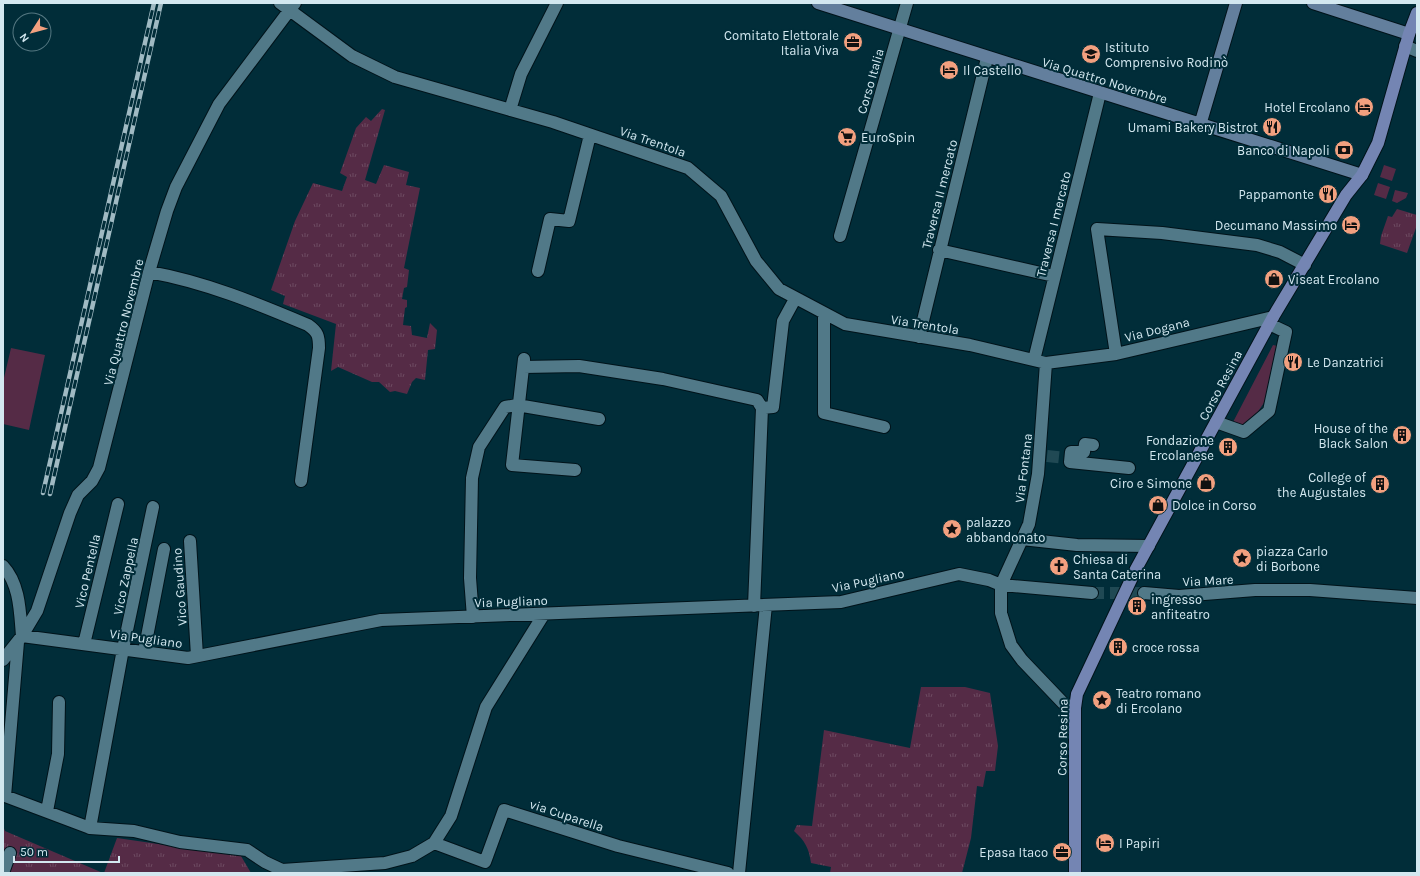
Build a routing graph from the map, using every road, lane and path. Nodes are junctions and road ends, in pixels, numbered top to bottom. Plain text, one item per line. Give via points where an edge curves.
1 (280, 3) edge
2 (557, 3) edge
3 (818, 3) edge
4 (907, 3) edge
5 (1236, 3) edge
6 (1313, 3) edge
7 (292, 7) edge
8 (1417, 13) edge
9 (900, 28) junction
10 (1409, 34) junction
11 (1405, 46) junction
12 (1417, 51) edge
13 (987, 58) junction
14 (1100, 93) junction
15 (510, 110) junction
16 (1200, 125) junction
17 (590, 135) junction
18 (1362, 175) junction
19 (840, 236) dead end
20 (939, 250) junction
21 (1305, 265) junction
22 (538, 271) dead end
23 (149, 272) junction
24 (1054, 276) junction
25 (796, 299) junction
26 (824, 314) junction
27 (1271, 321) junction
28 (919, 337) junction
29 (1116, 354) junction
30 (1034, 360) junction
31 (1046, 363) junction
32 (517, 405) junction
33 (762, 408) junction
34 (600, 419) dead end
35 (1216, 422) junction
36 (884, 427) dead end
37 (1093, 445) dead end
38 (1129, 468) dead end
39 (575, 470) dead end
40 (300, 481) dead end
41 (118, 504) dead end
42 (153, 508) dead end
43 (1022, 539) junction
44 (190, 541) dead end
45 (1149, 546) junction
46 (164, 549) dead end
47 (3, 566) edge
48 (1001, 585) junction
49 (1092, 593) tunnel mouth
50 (1144, 593) tunnel mouth
51 (1417, 598) edge
52 (766, 605) junction
53 (754, 606) junction
54 (544, 614) junction
55 (473, 617) junction
56 (20, 639) junction
57 (84, 644) junction
58 (123, 649) junction
59 (144, 652) junction
60 (197, 656) junction
61 (3, 660) edge
62 (59, 702) dead end
63 (1075, 708) junction
64 (47, 811) junction
65 (90, 828) junction
66 (434, 843) junction
67 (10, 852) dead end
68 (3, 873) edge
69 (728, 873) edge
70 (739, 873) edge
71 (1075, 873) edge

1 - 7 street, Via Trentola
2 - 15 street via 520,74
3 - 9 street, Via Quattro Novembre
4 - 9 street, Corso Italia
5 - 16 street
6 - 10 street
7 - 15 street, Via Trentola via 352,56 395,77
7 - 23 street, Via Quattro Novembre via 219,104 190,158 167,211
8 - 10 main road, Corso Resina
9 - 13 street, Via Quattro Novembre
9 - 19 street, Corso Italia
10 - 11 main road, Corso Resina
11 - 12 street
11 - 18 main road, Corso Resina via 1378,143
13 - 14 street, Via Quattro Novembre
13 - 20 street, Traversa II mercato
14 - 16 street, Via Quattro Novembre
14 - 24 street, Traversa I mercato
15 - 17 street, Via Trentola
16 - 18 street, Via Quattro Novembre
17 - 22 street via 569,221 550,219
17 - 25 street, Via Trentola via 688,168 721,196 756,262 779,289
18 - 21 main road, Corso Resina via 1346,195
20 - 24 street
20 - 28 street, Traversa II mercato
21 - 27 main road, Corso Resina
21 - 29 street via 1280,252 1256,245 1162,233 1097,229
23 - 40 street via 187,280 247,299 316,330 319,348
23 - 56 street, Via Quattro Novembre via 99,468 78,495 37,611
24 - 30 street, Traversa I mercato
25 - 26 street, Via Trentola
25 - 33 street via 782,321 773,407
26 - 28 street, Via Trentola via 845,324
26 - 36 street via 824,413
27 - 29 street, Via Dogana
27 - 35 main road, Corso Resina
27 - 35 street via 1286,332 1269,411 1244,432
28 - 30 street, Via Trentola via 970,345
29 - 31 street, Via Dogana
30 - 31 street, Via Trentola
31 - 43 street, Via Fontana via 1043,455 1029,524
32 - 33 street via 523,363 578,366 663,379 757,400
32 - 34 street
32 - 39 street via 512,465
32 - 55 street via 505,407 480,447 472,478 470,578
33 - 53 street
35 - 45 main road, Corso Resina
37 - 38 street via 1085,444 1084,452 1071,452 1068,458 1070,462
41 - 57 street, Vico Pentella
42 - 58 street, Vico Zappella
43 - 45 street via 1077,545
43 - 48 street, Via Fontana
44 - 60 street, Vico Gaudino
45 - 63 main road, Corso Resina via 1077,694
46 - 59 street
47 - 56 street via 8,571 18,597
48 - 49 street, Via Pugliano
48 - 52 street, Via Pugliano via 959,574 841,602
48 - 63 street, Via Fontana via 1001,613 1011,645 1064,704
50 - 51 street, Via Mare via 1179,596 1255,590 1310,590
52 - 53 street, Via Pugliano
52 - 70 street
53 - 54 street, Via Pugliano
54 - 55 street, Via Pugliano
54 - 66 street via 486,707 451,816
55 - 60 street, Via Pugliano via 381,620
56 - 57 street, Via Pugliano
56 - 61 street, Via Quattro Novembre
56 - 64 street via 5,796
57 - 58 street, Via Pugliano
58 - 59 street, Via Pugliano
58 - 65 street, Vico Zappella
59 - 60 street, Via Pugliano via 188,658
62 - 64 street via 58,754
63 - 71 main road, Corso Resina
64 - 65 street
65 - 66 street via 134,831 180,842 247,850 282,870 385,863 412,856
66 - 69 street, via Cuparella via 485,862 504,810 618,846
67 - 68 street

